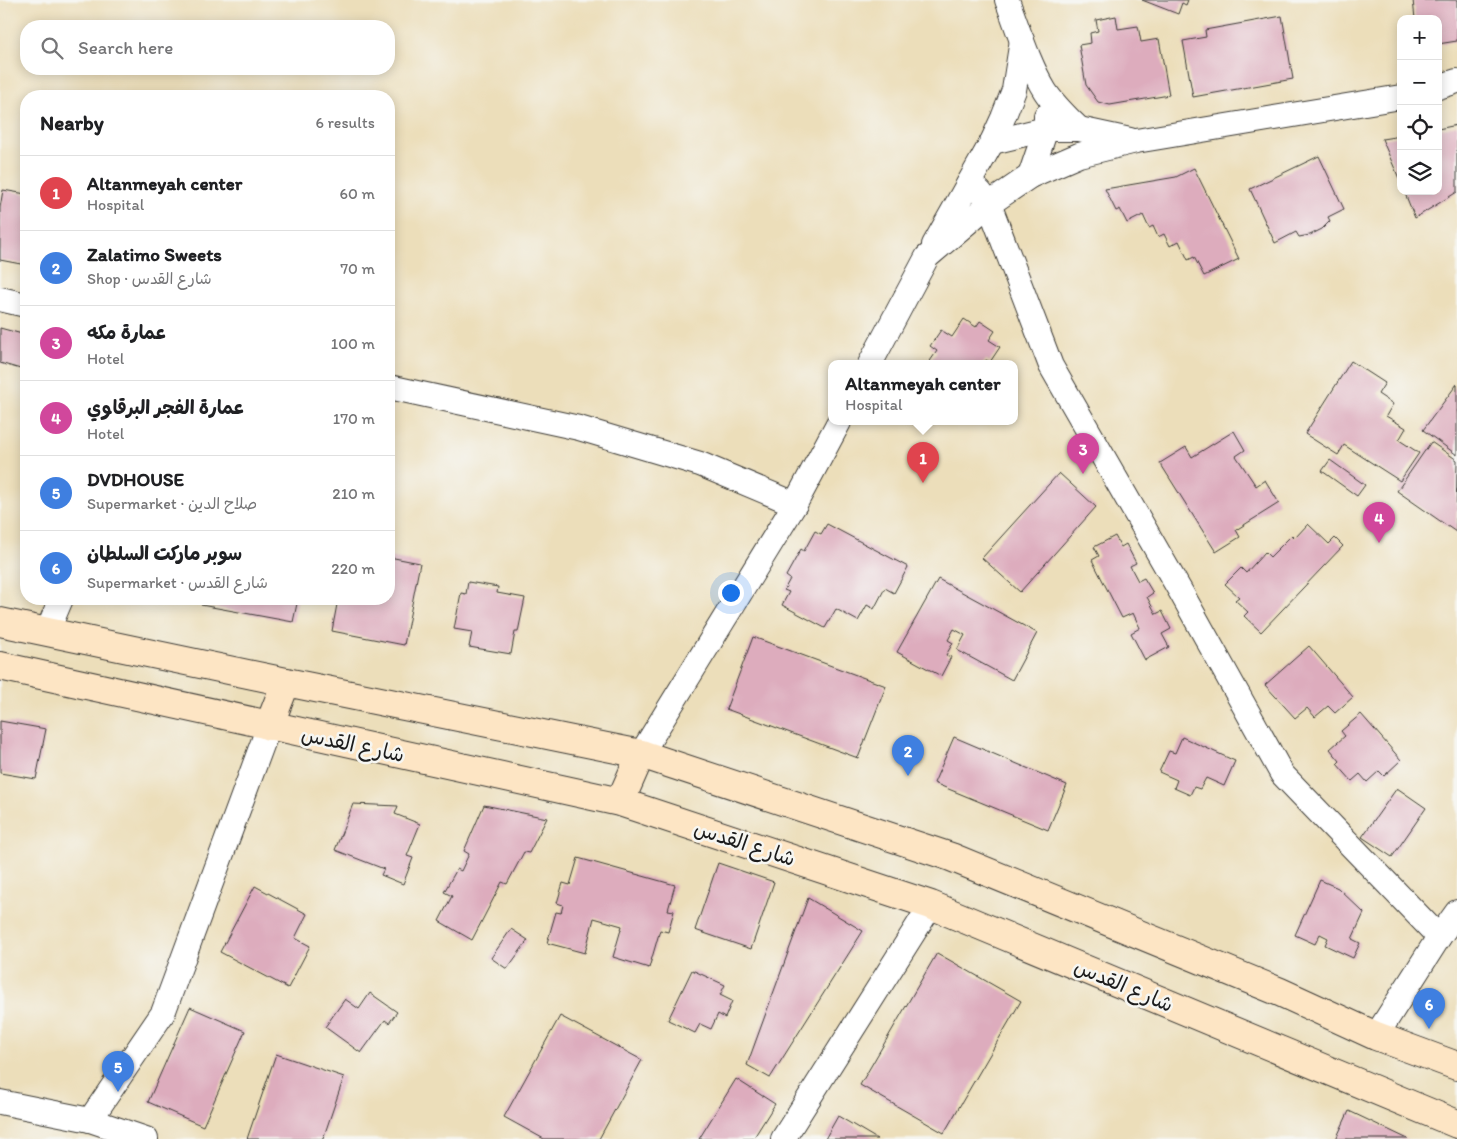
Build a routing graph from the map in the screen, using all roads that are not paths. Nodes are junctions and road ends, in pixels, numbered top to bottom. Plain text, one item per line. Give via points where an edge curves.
1 (1007, 0) edge
2 (1022, 40) junction
3 (1457, 81) edge
4 (1442, 86) edge
5 (1046, 92) junction
6 (1457, 92) edge
7 (1442, 93) edge
8 (1397, 98) edge
9 (1046, 129) junction
10 (1079, 129) junction
11 (1136, 141) junction
12 (992, 142) junction
13 (1030, 176) junction
14 (969, 183) junction
15 (989, 204) junction
16 (927, 257) junction
17 (0, 299) edge
18 (20, 304) edge
19 (872, 360) edge
20 (395, 388) edge
21 (837, 425) edge
22 (795, 504) junction
23 (58, 605) edge
24 (0, 622) edge
25 (47, 632) junction
26 (0, 666) edge
27 (286, 682) junction
28 (269, 726) junction
29 (641, 754) junction
30 (620, 802) junction
31 (931, 905) junction
32 (1457, 912) edge
33 (1439, 937) junction
34 (1376, 1036) junction
35 (1457, 1066) edge
36 (0, 1102) edge
37 (90, 1120) junction
38 (1457, 1124) edge
39 (146, 1139) edge
40 (783, 1139) edge

1 - 2 street
2 - 5 street
2 - 12 street via 1014,90
3 - 4 street
5 - 9 street
5 - 10 street
6 - 7 street
8 - 11 street
9 - 10 street
9 - 12 street
9 - 13 street
10 - 11 street
11 - 13 street via 1079,155
12 - 14 street
13 - 15 street
14 - 15 street
14 - 16 street
15 - 16 street
15 - 33 street via 1051,366 1282,774
16 - 19 street
17 - 18 street
20 - 22 street via 578,428 700,464
21 - 22 street
22 - 29 street
23 - 25 street
24 - 25 main road
25 - 27 main road
26 - 28 main road, شارع القدس
27 - 28 main road
27 - 29 main road
28 - 30 main road, شارع القدس
28 - 37 street via 163,1014
29 - 30 main road
29 - 34 main road via 951,857 1280,992
30 - 31 main road, شارع القدس
31 - 38 main road, شارع القدس
31 - 40 street
32 - 33 street
33 - 34 street
34 - 35 main road
36 - 37 street
37 - 39 street

